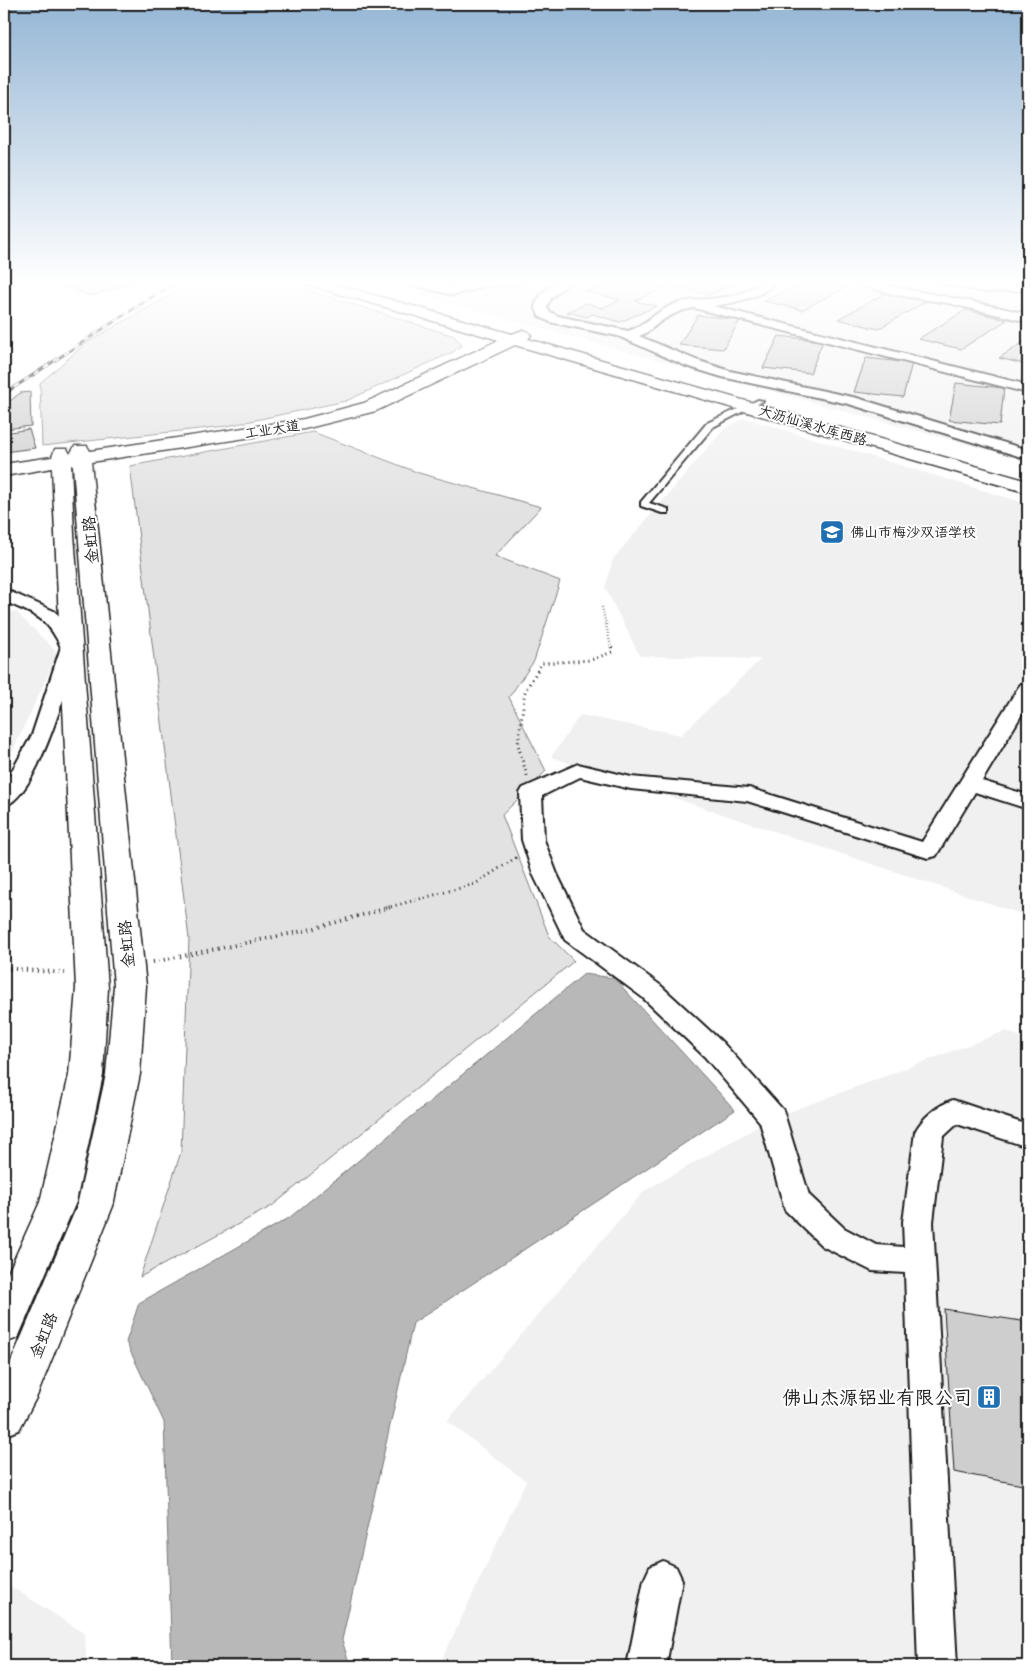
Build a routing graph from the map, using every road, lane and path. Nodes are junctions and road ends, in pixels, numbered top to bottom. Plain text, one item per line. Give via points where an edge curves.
1 (468, 359) edge
2 (597, 359) edge
3 (682, 359) edge
4 (909, 359) edge
5 (1028, 389) edge
6 (755, 404) junction
7 (1028, 455) edge
8 (71, 456) junction
9 (4, 461) edge
10 (4, 470) edge
11 (1028, 477) edge
12 (1028, 487) edge
13 (665, 511) dead end
14 (4, 594) edge
15 (602, 606) dead end
16 (1028, 688) edge
17 (970, 784) junction
18 (531, 793) junction
19 (4, 799) edge
20 (1028, 802) edge
21 (535, 845) junction
22 (128, 967) junction
23 (4, 968) edge
24 (91, 975) junction
25 (1028, 1136) edge
26 (920, 1261) junction
27 (4, 1325) edge
28 (4, 1416) edge
29 (663, 1580) dead end
30 (646, 1666) edge
31 (937, 1666) edge

1 - 8 street, 工业大道 via 399,395 338,416 304,424
2 - 6 street, 大沥仙溪水库西路
3 - 7 street via 718,371 852,401
4 - 5 street
6 - 11 street
6 - 12 street, 大沥仙溪水库西路
6 - 13 lane via 710,425 644,504
8 - 9 street
8 - 10 street, 工业大道
8 - 22 street, 金虹路
8 - 24 street, 金虹路
14 - 19 street via 48,615 60,626 70,647 42,735
15 - 18 path via 612,652 591,660 542,663 525,691 518,745
16 - 17 street
17 - 18 street via 928,851 749,795 631,783 578,770
17 - 20 street
18 - 21 street
21 - 22 path via 475,884 308,930
21 - 26 street via 574,934 651,991 714,1050 773,1118 796,1202 833,1237 872,1258
22 - 28 street, 金虹路 via 130,986 123,1074 95,1206 23,1383
23 - 24 path
24 - 27 street, 金虹路 via 86,1075 58,1202
25 - 26 street via 953,1111 929,1132 918,1222
26 - 31 street
29 - 30 street

